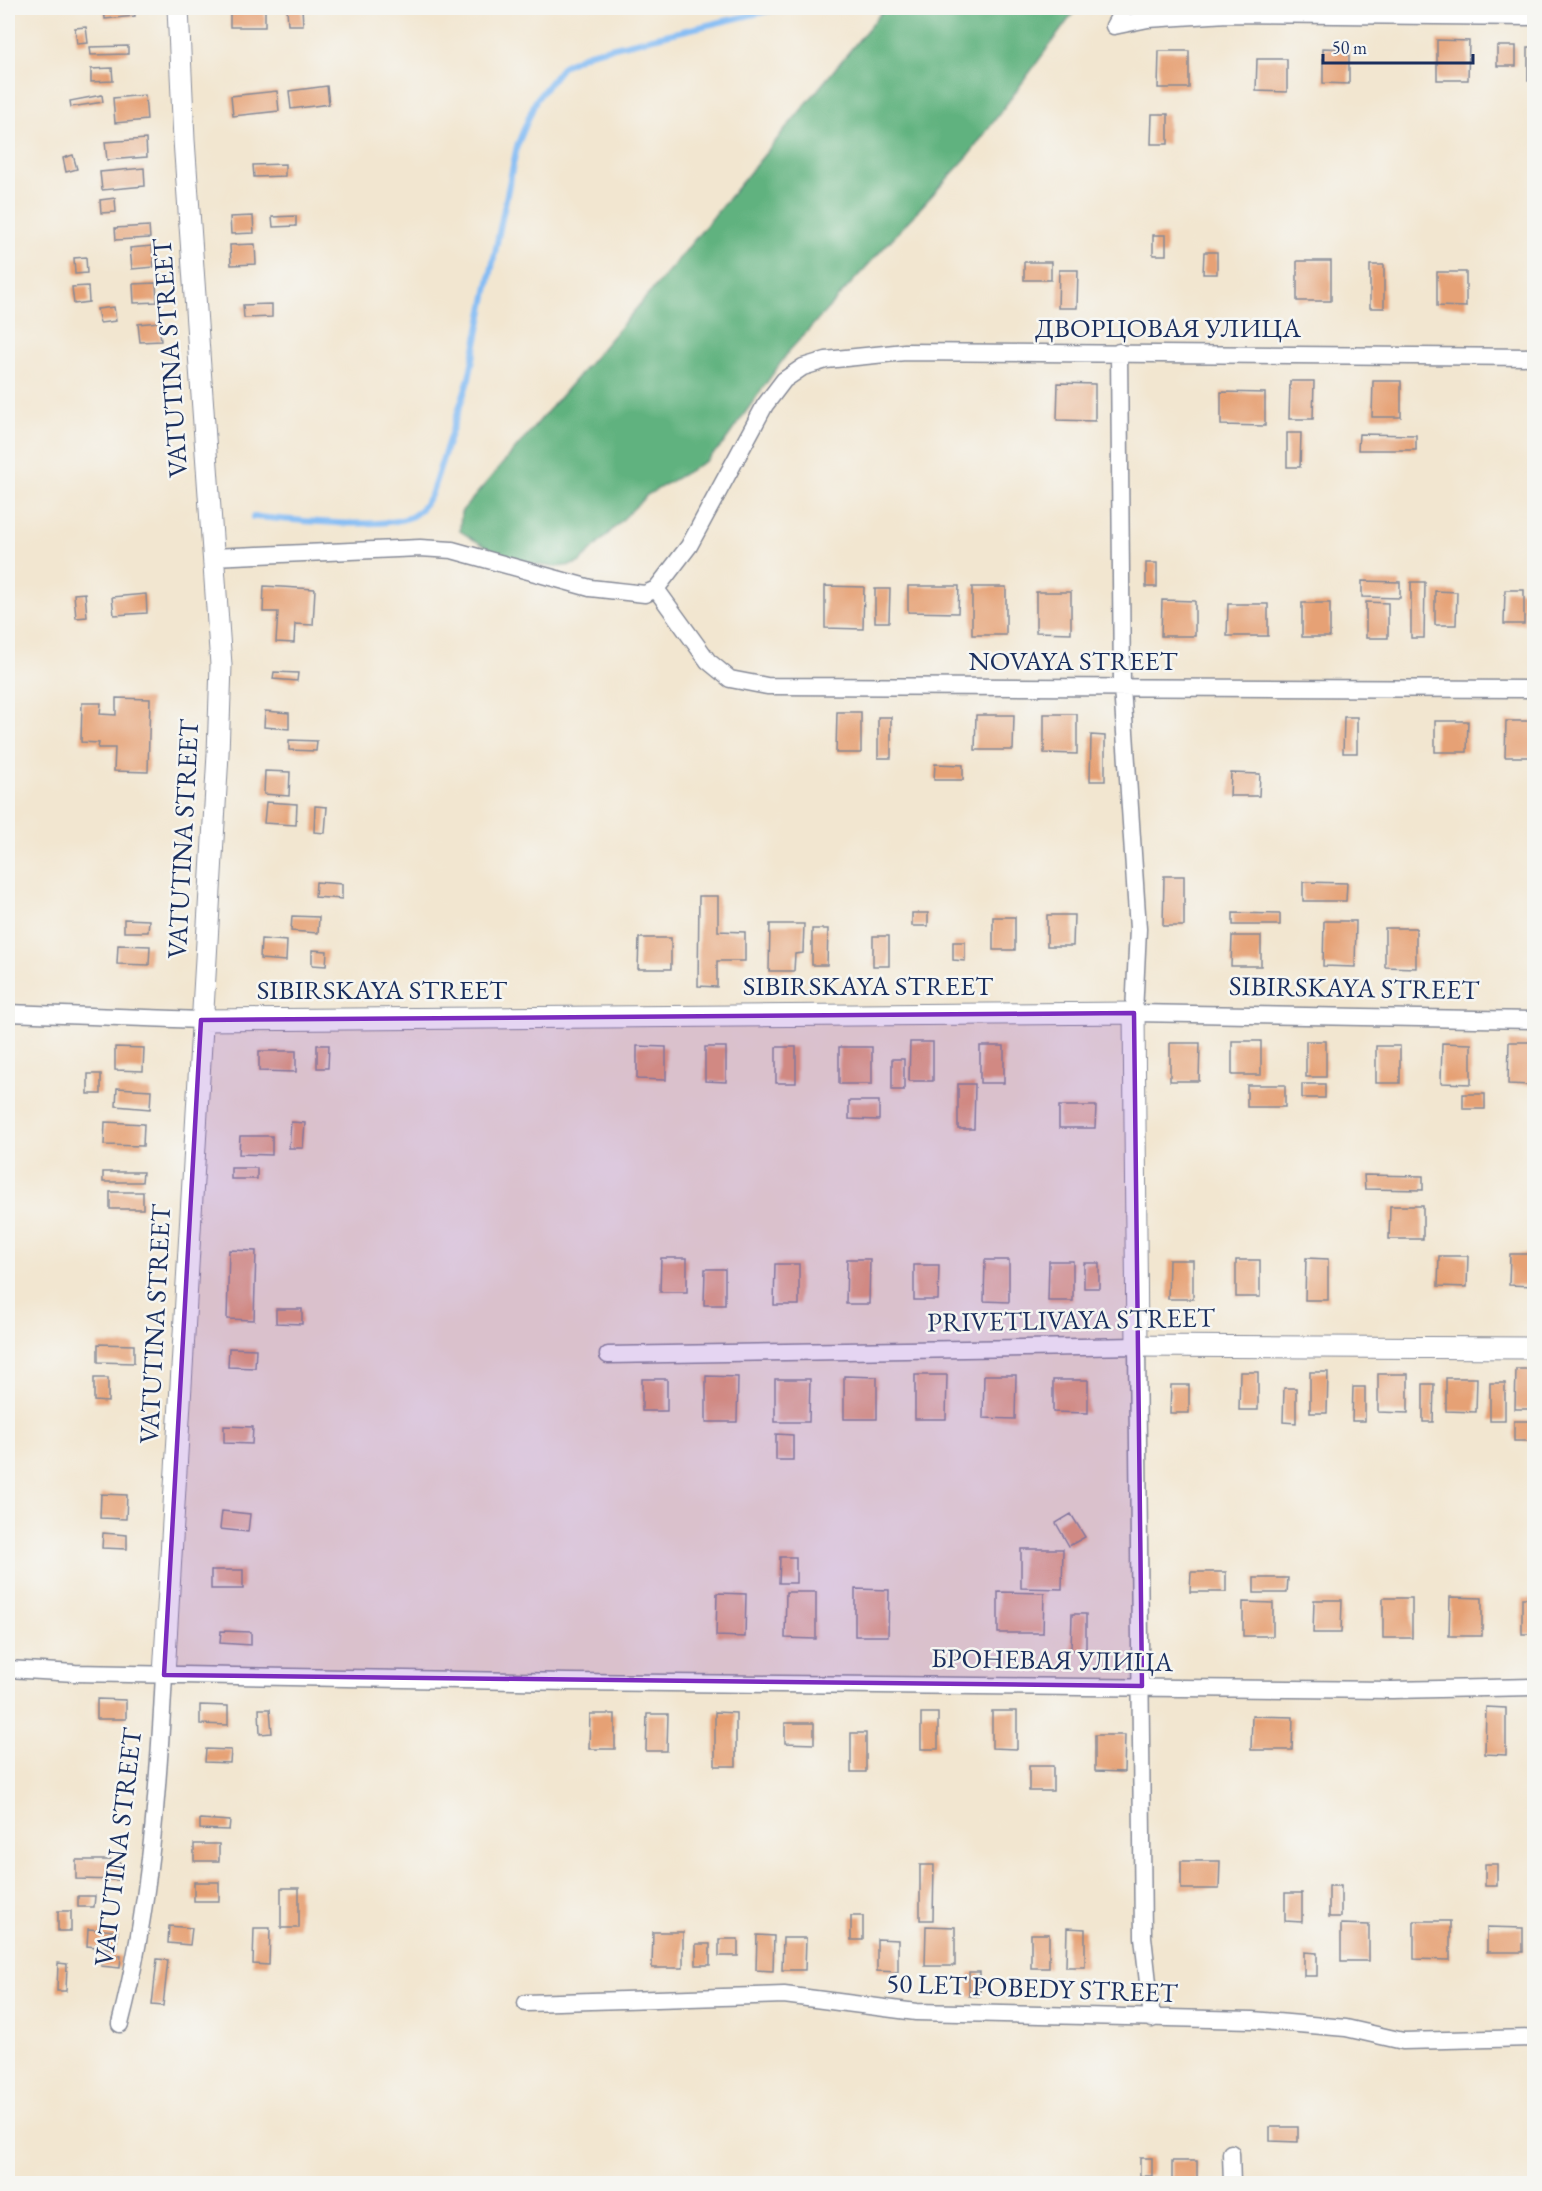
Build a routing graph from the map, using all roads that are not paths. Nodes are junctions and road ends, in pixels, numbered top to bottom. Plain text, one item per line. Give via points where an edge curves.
1 (178, 8) edge
2 (1124, 8) edge
3 (1534, 17) edge
4 (1119, 352) junction
5 (1534, 357) edge
6 (212, 557) junction
7 (657, 589) junction
8 (1122, 687) junction
9 (1534, 689) edge
10 (8, 1013) edge
11 (1134, 1013) junction
12 (201, 1020) junction
13 (1534, 1020) edge
14 (1137, 1346) junction
15 (1534, 1348) edge
16 (608, 1355) dead end
17 (8, 1669) edge
18 (164, 1675) junction
19 (1142, 1686) junction
20 (1534, 1687) edge
21 (526, 2003) dead end
22 (1152, 2019) junction
23 (120, 2024) dead end
24 (1534, 2038) edge
25 (1232, 2153) dead end
26 (1232, 2184) edge

1 - 6 street, VATUTINA STREET
2 - 3 street via 1114,27 1149,19 1227,14
4 - 5 street, ДВОРЦОВАЯ УЛИЦА
4 - 7 street, ДВОРЦОВАЯ УЛИЦА via 905,352 825,360 803,367 784,380 765,405 689,546
4 - 8 street
6 - 7 street via 452,550 590,588 645,594
6 - 12 street, VATUTINA STREET via 220,665 218,754
7 - 8 street, NOVAYA STREET via 708,661 730,679 767,686
8 - 9 street, NOVAYA STREET
8 - 11 street via 1138,929
10 - 12 street
11 - 12 street, SIBIRSKAYA STREET
11 - 13 street, SIBIRSKAYA STREET
11 - 14 street
12 - 18 street, VATUTINA STREET
14 - 15 street, PRIVETLIVAYA STREET
14 - 16 street, PRIVETLIVAYA STREET
14 - 19 street
17 - 18 street
18 - 19 street, БРОНЕВАЯ УЛИЦА
18 - 23 street, VATUTINA STREET via 147,1887 136,1962
19 - 20 street, БРОНЕВАЯ УЛИЦА via 1392,1690
19 - 22 street via 1143,1937
21 - 22 street, 50 LET POBEDY STREET via 784,1995 916,2012
22 - 24 street, 50 LET POBEDY STREET via 1253,2020 1335,2027 1403,2042
25 - 26 street

